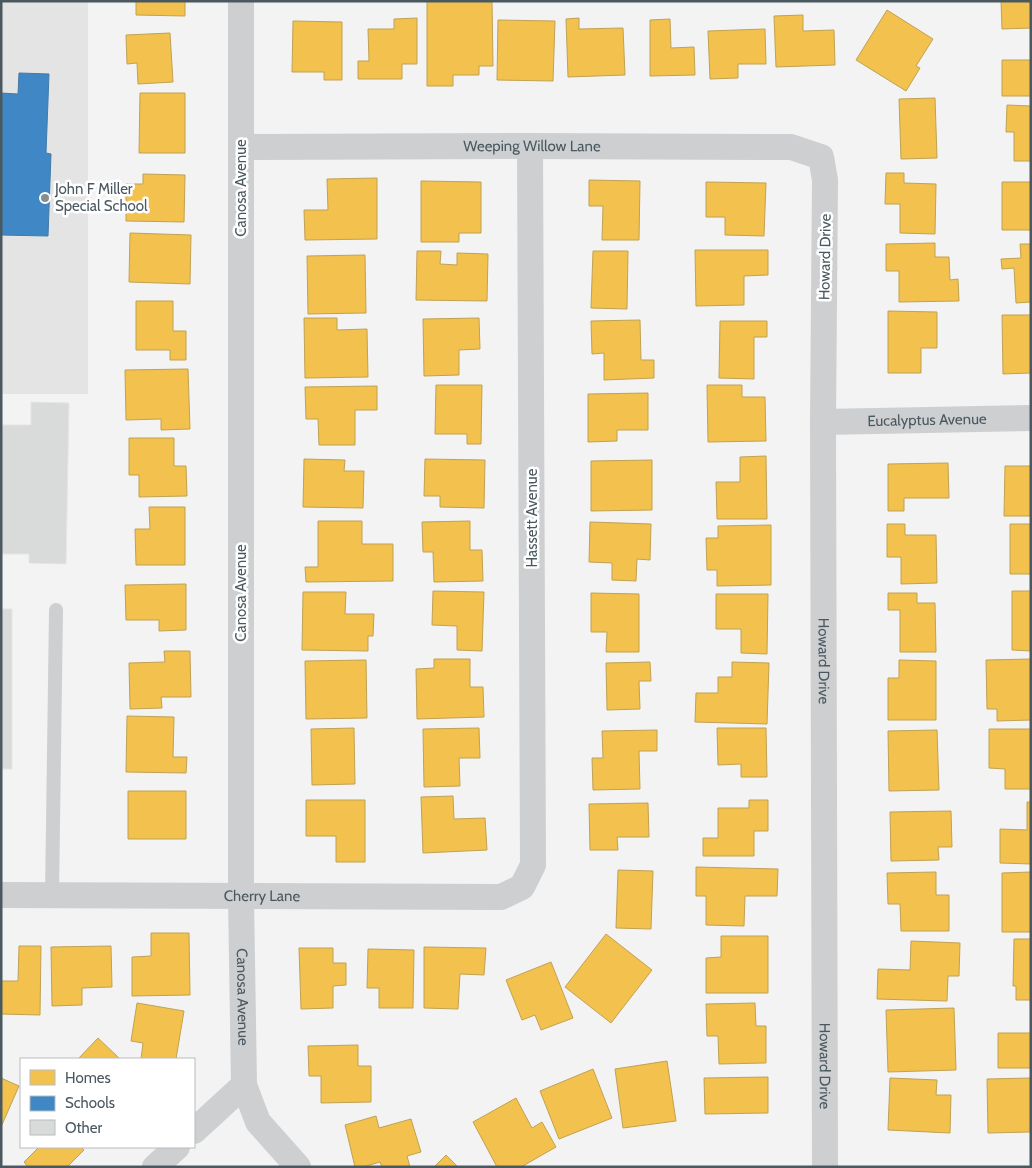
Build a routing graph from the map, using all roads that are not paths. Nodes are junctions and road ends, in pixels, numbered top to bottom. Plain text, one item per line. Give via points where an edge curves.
1 (241, 1) edge
2 (530, 146) junction
3 (241, 147) junction
4 (821, 157) joint
5 (1031, 418) edge
6 (823, 422) junction
7 (56, 610) dead end
8 (522, 887) joint
9 (1, 895) edge
10 (52, 896) junction
11 (241, 897) junction
12 (244, 1085) junction
13 (195, 1130) edge
14 (175, 1148) edge
15 (155, 1167) edge
16 (298, 1167) edge
17 (824, 1167) edge

1 - 3 street, Canosa Avenue
2 - 3 street, Weeping Willow Lane
2 - 4 street, Weeping Willow Lane via 791,147
2 - 8 street, Hassett Avenue via 533,865
3 - 11 street, Canosa Avenue
4 - 6 street, Howard Drive via 825,180
5 - 6 street, Eucalyptus Avenue
6 - 17 street, Howard Drive
7 - 10 lane
8 - 11 street, Cherry Lane via 501,897
9 - 10 street, Cherry Lane
10 - 11 street, Cherry Lane
11 - 12 street, Canosa Avenue
12 - 13 street
12 - 16 street, Canosa Avenue via 258,1122
14 - 15 street

